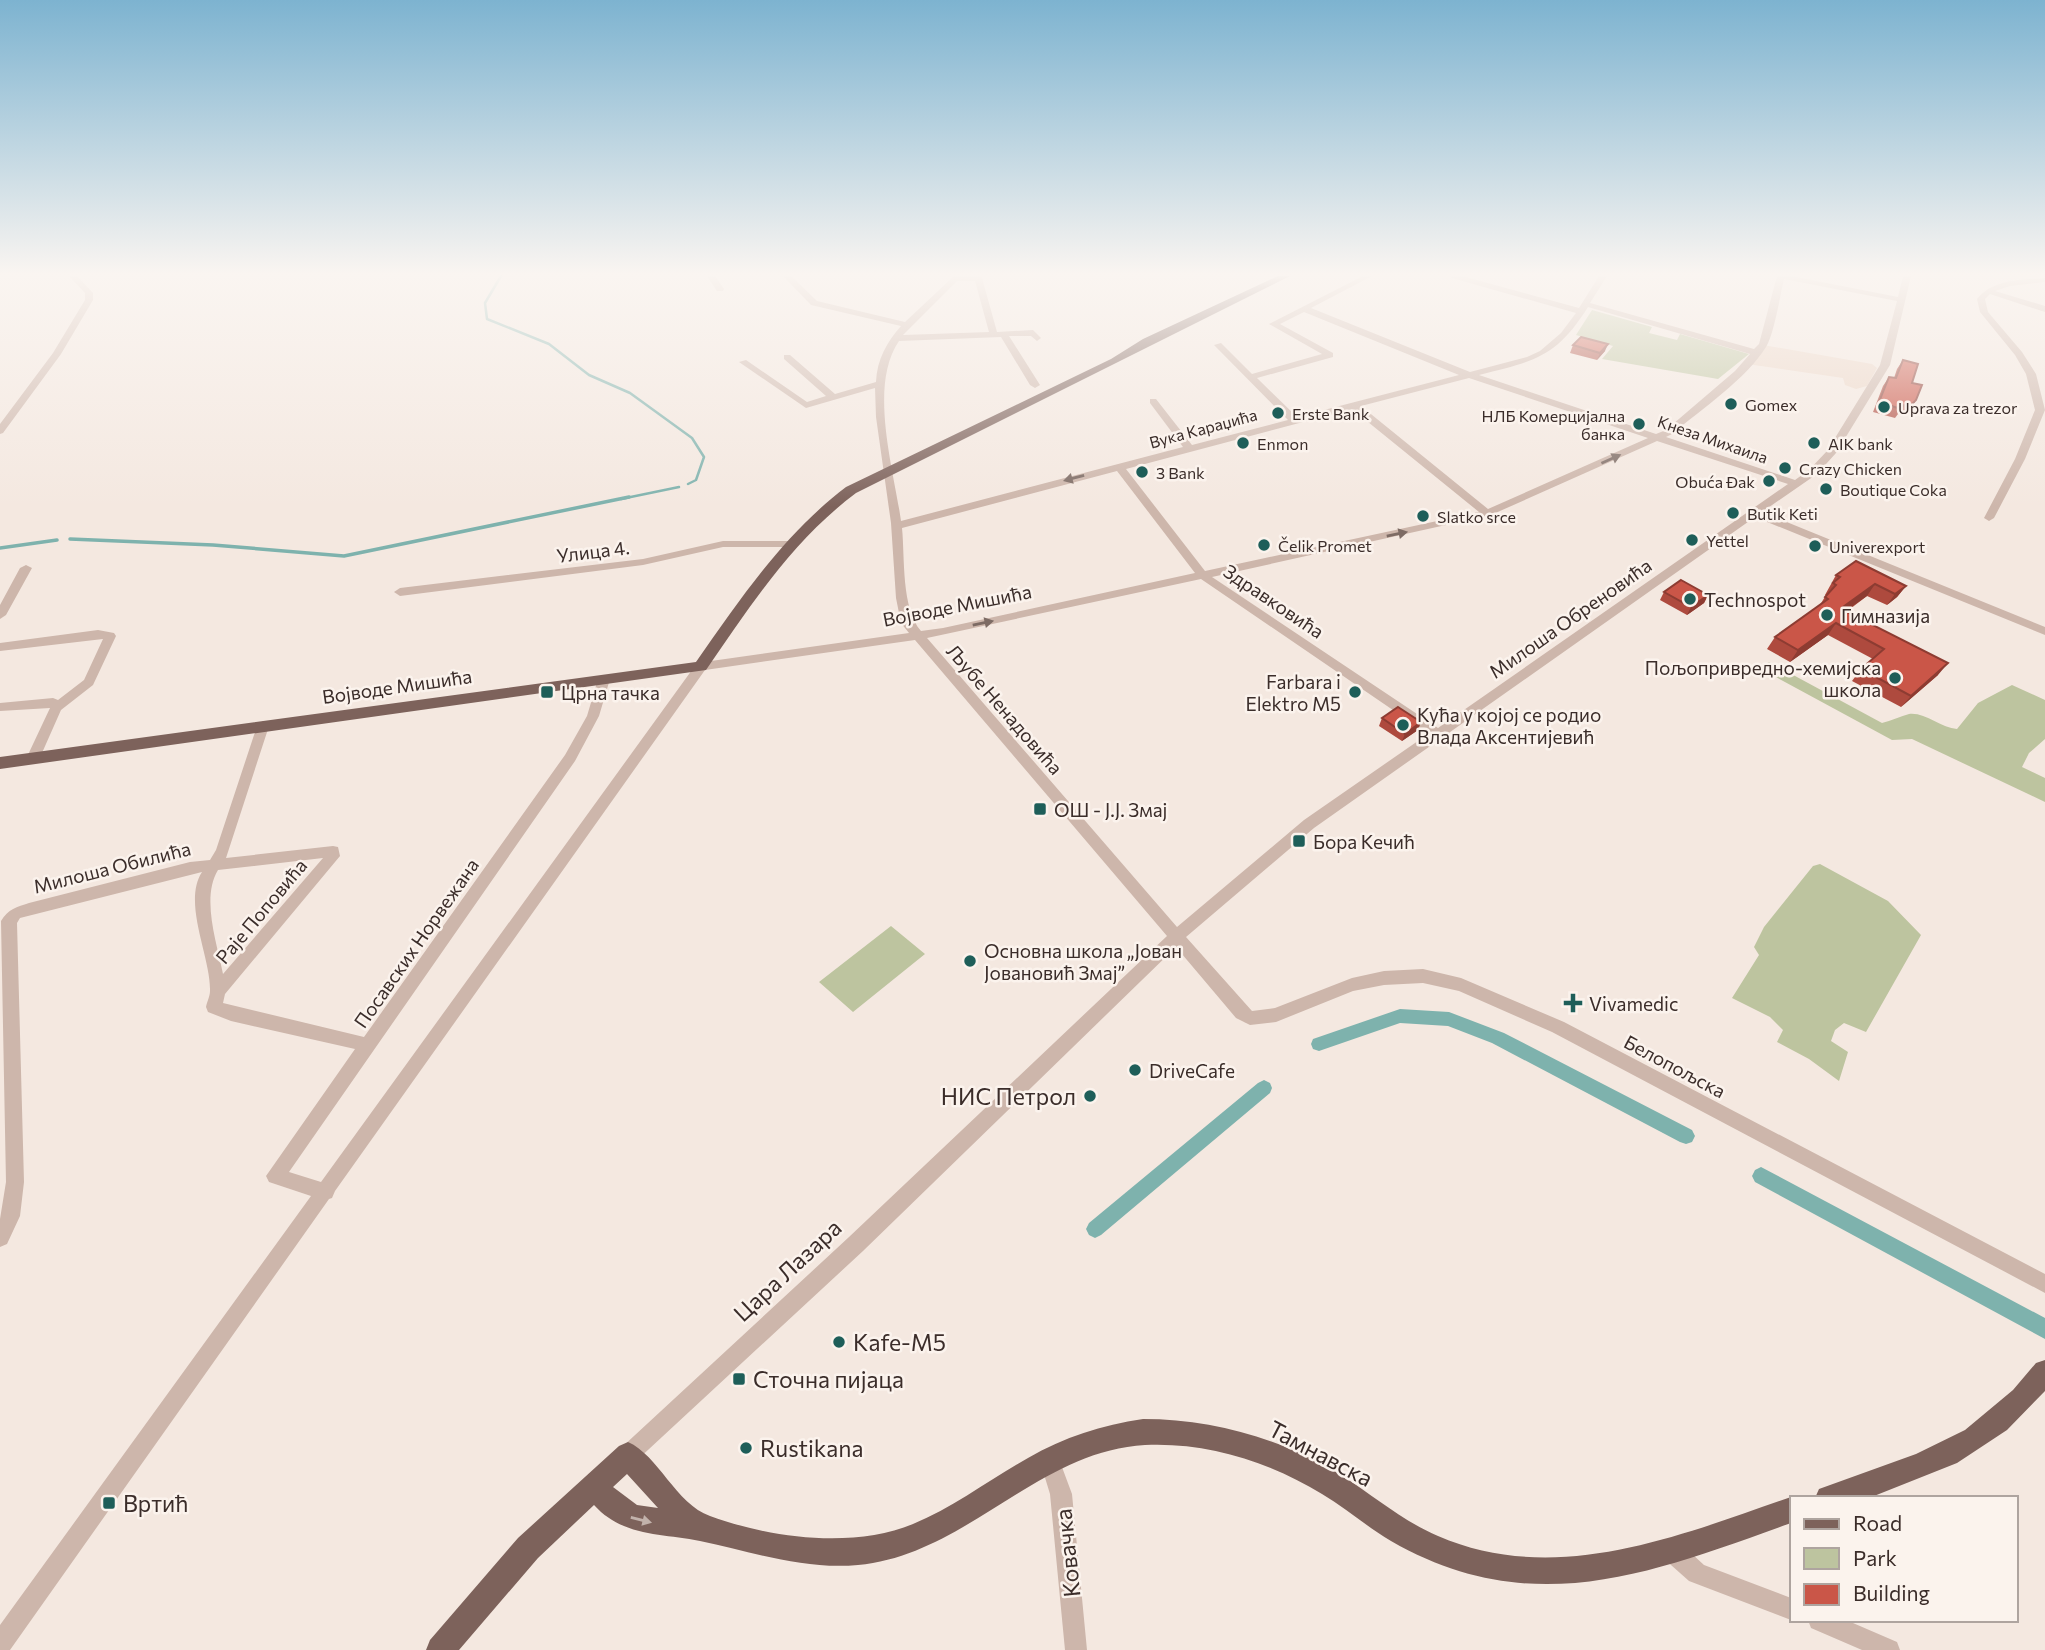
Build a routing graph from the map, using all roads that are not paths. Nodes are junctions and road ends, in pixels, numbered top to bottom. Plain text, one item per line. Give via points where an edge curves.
1 (58, 353) edge
2 (887, 353) edge
3 (1012, 353) edge
4 (1127, 353) edge
5 (1226, 353) edge
6 (1326, 353) edge
7 (1417, 353) edge
8 (1543, 353) edge
9 (1758, 353) edge
10 (1888, 353) edge
11 (2016, 353) edge
12 (787, 357) dead end
13 (743, 362) dead end
14 (1471, 375) junction
15 (1250, 377) junction
16 (881, 383) junction
17 (1035, 385) dead end
18 (833, 397) junction
19 (1153, 401) dead end
20 (1353, 405) junction
21 (2042, 419) edge
22 (1294, 420) junction
23 (0, 431) edge
24 (1661, 437) junction
25 (1189, 448) junction
26 (1118, 467) junction
27 (888, 470) junction
28 (1797, 484) junction
29 (1487, 513) junction
30 (1757, 514) junction
31 (1989, 518) dead end
32 (897, 526) junction
33 (788, 544) junction
34 (26, 568) dead end
35 (1202, 575) junction
36 (400, 592) dead end
37 (0, 615) edge
38 (2045, 631) edge
39 (916, 636) junction
40 (0, 647) edge
41 (701, 666) junction
42 (604, 679) junction
43 (0, 707) edge
44 (56, 708) junction
45 (263, 726) junction
46 (1439, 735) junction
47 (33, 759) junction
48 (0, 763) edge
49 (212, 866) junction
50 (1177, 936) junction
51 (218, 991) junction
52 (369, 1045) junction
53 (326, 1192) junction
54 (0, 1238) edge
55 (2045, 1284) edge
56 (2045, 1372) edge
57 (628, 1455) junction
58 (1049, 1458) junction
59 (595, 1486) junction
60 (1834, 1496) edge
61 (1790, 1510) edge
62 (699, 1526) junction
63 (1670, 1549) junction
64 (1790, 1609) edge
65 (1824, 1622) edge
66 (0, 1644) edge
67 (440, 1650) edge
68 (1076, 1650) edge
69 (1889, 1650) edge

1 - 23 street
2 - 16 street, Љубе Ненадовића
3 - 17 street
4 - 27 main road
5 - 15 street
6 - 15 street via 1330,355
7 - 14 street, Кнеза Михаила
8 - 14 street, Вука Караџића
9 - 24 street, Војводе Мишића
10 - 28 street, Милоша Обреновића via 1831,453
11 - 21 street via 2031,374
12 - 18 street
13 - 18 street via 804,404
14 - 20 street, Вука Караџића
14 - 24 street, Кнеза Михаила
15 - 22 street
16 - 18 street
16 - 27 street, Љубе Ненадовића
19 - 25 street
20 - 22 street, Вука Караџића
20 - 29 street
21 - 31 street
22 - 25 street, Вука Караџића
24 - 28 street, Кнеза Михаила
29 -> 24 street, Војводе Мишића
25 - 26 street, Вука Караџића
26 -> 32 street, Вука Караџића
26 - 35 street, Здравковића
27 - 32 street, Љубе Ненадовића
27 - 33 main road via 835,500
28 - 30 street, Милоша Обреновића
35 -> 29 street, Војводе Мишића
30 - 38 street
30 - 46 street, Милоша Обреновића
32 - 39 street, Љубе Ненадовића via 901,597 909,628
33 - 36 street, Улица 4. via 723,544 643,562
33 - 41 main road
34 - 37 street
39 -> 35 street, Војводе Мишића
35 - 46 street, Здравковића
39 - 41 street, Војводе Мишића
39 - 50 street, Љубе Ненадовића
40 - 44 street via 110,636 89,682
41 - 42 main road, Војводе Мишића
41 - 53 street
42 - 45 main road, Војводе Мишића
42 - 52 street, Посавских Норвежана via 587,728 570,758
43 - 44 street via 43,701 53,702
44 - 47 street
45 - 47 main road, Војводе Мишића
45 - 49 street, Раје Поповића via 223,850
46 - 50 street, Милоша Обреновића via 1309,824
47 - 48 main road, Војводе Мишића
49 - 51 street, Раје Поповића via 203,891
49 - 51 street, Раје Поповића via 327,850 334,853
49 - 54 street, Милоша Обилића via 29,909 9,921 15,1182 11,1216
50 - 55 street, Белопољска via 1250,1017 1276,1015 1352,985 1384,978 1423,976 1461,985 1558,1027
50 - 57 street, Цара Лазара
51 - 52 street, Раје Поповића via 213,1003 217,1010
52 - 53 street, Посавских Норвежана via 275,1176
53 - 66 street
56 - 60 main road via 2001,1420 1973,1441 1930,1464
57 - 59 main road, Цара Лазара
57 - 62 main road via 661,1494
58 - 62 main road, Тамнавска via 960,1513 881,1548 814,1553
58 - 63 main road, Тамнавска via 1080,1444 1144,1432 1225,1439 1268,1452 1331,1484 1412,1538 1466,1560 1520,1571 1569,1572 1616,1565
58 - 68 street, Ковачка via 1061,1494
59 -> 62 main road, Тамнавска via 615,1508 635,1519
59 - 67 main road, Цара Лазара via 519,1558
61 - 63 main road, Тамнавска
63 - 64 street via 1697,1573
65 - 69 street

